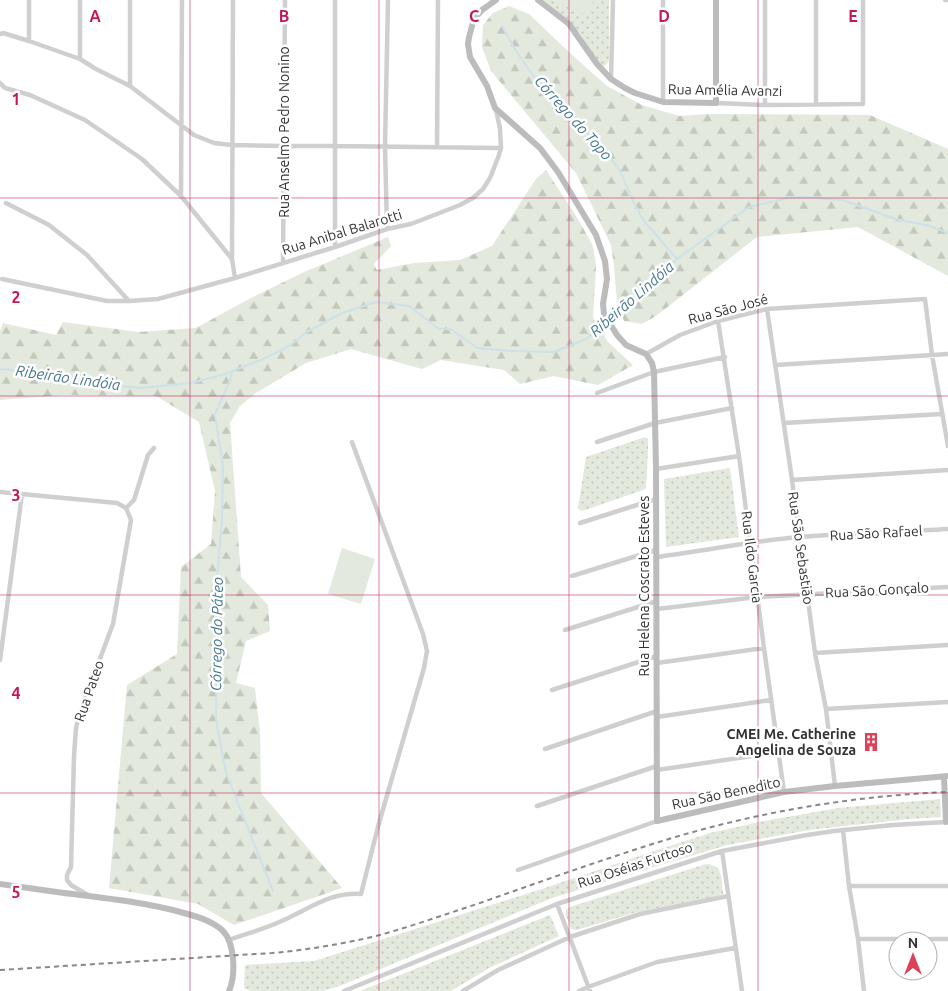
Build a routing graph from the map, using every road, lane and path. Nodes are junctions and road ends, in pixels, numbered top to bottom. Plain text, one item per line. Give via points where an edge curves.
1 (29, 0) edge
2 (80, 0) edge
3 (130, 0) edge
4 (182, 0) edge
5 (233, 0) edge
6 (285, 0) edge
7 (335, 0) edge
8 (388, 0) edge
9 (438, 0) edge
10 (538, 0) edge
11 (612, 0) edge
12 (663, 0) edge
13 (716, 0) edge
14 (765, 0) edge
15 (816, 0) edge
16 (863, 0) edge
17 (492, 1) edge
18 (0, 34) edge
19 (29, 41) junction
20 (80, 59) junction
21 (611, 79) junction
22 (0, 83) edge
23 (130, 86) junction
24 (663, 102) junction
25 (716, 103) junction
26 (765, 104) junction
27 (816, 104) junction
28 (495, 108) junction
29 (182, 126) junction
30 (232, 145) junction
31 (284, 146) junction
32 (334, 146) junction
33 (385, 146) junction
34 (437, 147) junction
35 (501, 148) junction
36 (181, 196) junction
37 (6, 204) dead end
38 (387, 229) junction
39 (335, 247) junction
40 (232, 259) junction
41 (283, 263) junction
42 (236, 278) junction
43 (2, 279) dead end
44 (129, 301) junction
45 (767, 309) junction
46 (718, 321) junction
47 (646, 354) junction
48 (948, 354) edge
49 (932, 355) junction
50 (725, 357) junction
51 (776, 365) junction
52 (654, 372) junction
53 (597, 393) dead end
54 (732, 408) junction
55 (942, 414) junction
56 (655, 422) junction
57 (784, 423) junction
58 (352, 442) dead end
59 (597, 442) dead end
60 (948, 446) edge
61 (154, 448) dead end
62 (739, 456) junction
63 (656, 469) junction
64 (948, 470) edge
65 (792, 480) junction
66 (0, 492) edge
67 (22, 494) junction
68 (656, 500) junction
69 (126, 508) junction
70 (580, 523) dead end
71 (948, 529) edge
72 (799, 537) junction
73 (750, 543) junction
74 (656, 553) junction
75 (572, 576) dead end
76 (948, 587) edge
77 (808, 594) junction
78 (757, 597) junction
79 (657, 602) junction
80 (657, 609) junction
81 (565, 630) dead end
82 (948, 645) edge
83 (764, 648) junction
84 (816, 653) junction
85 (657, 659) junction
86 (0, 660) edge
87 (552, 690) dead end
88 (771, 700) junction
89 (948, 702) edge
90 (826, 709) junction
91 (657, 714) junction
92 (545, 749) dead end
93 (779, 752) junction
94 (657, 768) junction
95 (946, 777) edge
96 (836, 786) junction
97 (784, 792) junction
98 (537, 806) dead end
99 (657, 821) junction
100 (947, 822) edge
101 (843, 830) junction
102 (722, 850) junction
103 (518, 870) dead end
104 (0, 884) edge
105 (849, 886) junction
106 (948, 886) edge
107 (90, 895) junction
108 (728, 896) junction
109 (557, 904) junction
110 (570, 937) junction
111 (858, 939) junction
112 (948, 939) edge
113 (229, 940) junction
114 (735, 948) junction
115 (589, 989) edge
116 (229, 991) edge
117 (344, 991) edge
118 (463, 991) edge
119 (580, 991) edge
120 (742, 991) edge
121 (864, 991) edge

1 - 19 street
2 - 20 street
3 - 23 street
4 - 29 street
5 - 30 street
6 - 31 street, Rua Anselmo Pedro Nonino
7 - 32 street
8 - 33 street
9 - 34 street
10 - 21 street, Rua Amélia Avanzi via 572,27 591,57
11 - 21 street
12 - 24 street
13 - 25 street
14 - 26 street
15 - 27 street
16 - 27 street, Rua Amélia Avanzi via 863,104
17 - 28 street, Rua Anibal Balarotti via 474,19 468,44 470,57 487,86
18 - 19 street
19 - 20 street
20 - 23 street
21 - 24 street, Rua Amélia Avanzi via 634,93
22 - 36 street via 5,88 30,95 85,120 142,159
23 - 29 street
24 - 25 street, Rua Amélia Avanzi
25 - 26 street, Rua Amélia Avanzi
26 - 27 street, Rua Amélia Avanzi
28 - 35 street, Rua Anibal Balarotti
28 - 47 street via 540,148 558,172 596,235 606,261 604,314 626,344
29 - 30 street via 214,143
29 - 36 street
30 - 31 street
30 - 40 street
31 - 32 street
31 - 41 street, Rua Anselmo Pedro Nonino
32 - 33 street
32 - 39 street
33 - 34 street
33 - 38 street
34 - 35 street
35 - 38 street, Rua Anibal Balarotti via 490,178 474,198 445,212
36 - 40 street
37 - 44 street via 49,225 87,255
38 - 39 street, Rua Anibal Balarotti
39 - 41 street, Rua Anibal Balarotti
40 - 42 street
41 - 42 street, Rua Anibal Balarotti
42 - 44 street, Rua Anibal Balarotti via 158,299
43 - 44 street, Rua Anibal Balarotti via 107,301
45 - 46 street, Rua São José
45 - 49 street, Rua São José via 925,299
45 - 51 street, Rua São Sebastião
46 - 47 street, Rua São José via 680,335
46 - 50 street, Rua Ildo Garcia
47 - 52 street, Rua Helena Coscrato Esteves
48 - 49 street
49 - 51 street
49 - 55 street
50 - 52 street
50 - 54 street, Rua Ildo Garcia
51 - 57 street, Rua São Sebastião
52 - 53 street
52 - 56 street, Rua Helena Coscrato Esteves
54 - 56 street
54 - 62 street, Rua Ildo Garcia
55 - 57 street
55 - 60 street
56 - 59 street
56 - 63 street, Rua Helena Coscrato Esteves
57 - 65 street, Rua São Sebastião
58 - 113 street via 423,634 427,651 424,668 361,894 331,897 277,923
61 - 69 street via 148,455 134,500
62 - 63 street
62 - 73 street, Rua Ildo Garcia
63 - 68 street, Rua Helena Coscrato Esteves
64 - 65 street
65 - 72 street, Rua São Sebastião
66 - 67 street
67 - 69 street via 117,503
67 - 86 street
68 - 70 street
68 - 74 street, Rua Helena Coscrato Esteves
69 - 107 street, Rua Pateo via 131,520 113,624 76,728 71,867 67,880
71 - 72 street, Rua São Rafael
72 - 73 street, Rua São Rafael
72 - 77 street, Rua São Sebastião
73 - 74 street, Rua São Rafael via 684,554
73 - 78 street, Rua Ildo Garcia
74 - 75 street, Rua São Rafael
74 - 79 street, Rua Helena Coscrato Esteves
76 - 77 street, Rua São Gonçalo
77 - 78 street, Rua São Gonçalo
77 - 84 street, Rua São Sebastião
78 - 80 street, Rua São Gonçalo
78 - 83 street, Rua Ildo Garcia
79 - 80 street, Rua Helena Coscrato Esteves
79 - 81 street
80 - 85 street, Rua Helena Coscrato Esteves
82 - 84 street
83 - 85 street
83 - 88 street, Rua Ildo Garcia
84 - 90 street, Rua São Sebastião
85 - 87 street
85 - 91 street, Rua Helena Coscrato Esteves
88 - 91 street
88 - 93 street, Rua Ildo Garcia
89 - 90 street
90 - 96 street, Rua São Sebastião
91 - 92 street
91 - 94 street, Rua Helena Coscrato Esteves
93 - 94 street
93 - 97 street, Rua Ildo Garcia
94 - 98 street
94 - 99 street, Rua Helena Coscrato Esteves
95 - 96 street, Rua São Benedito
95 - 100 street
96 - 97 street, Rua São Benedito
97 - 99 street, Rua São Benedito
99 - 103 street, Rua São Benedito
100 - 101 street, Rua Oséias Furtoso
101 - 102 street, Rua Oséias Furtoso
101 - 105 street
102 - 108 street
102 - 109 street, Rua Oséias Furtoso
104 - 107 street
105 - 106 street
105 - 111 street
107 - 113 street via 161,906 192,915 216,925
108 - 110 street via 640,914
108 - 114 street
109 - 110 street
109 - 117 street, Rua Oséias Furtoso
110 - 115 street
110 - 118 street via 498,970
111 - 112 street
111 - 121 street
113 - 116 street via 233,977
114 - 115 street via 657,962
114 - 120 street
115 - 119 street

